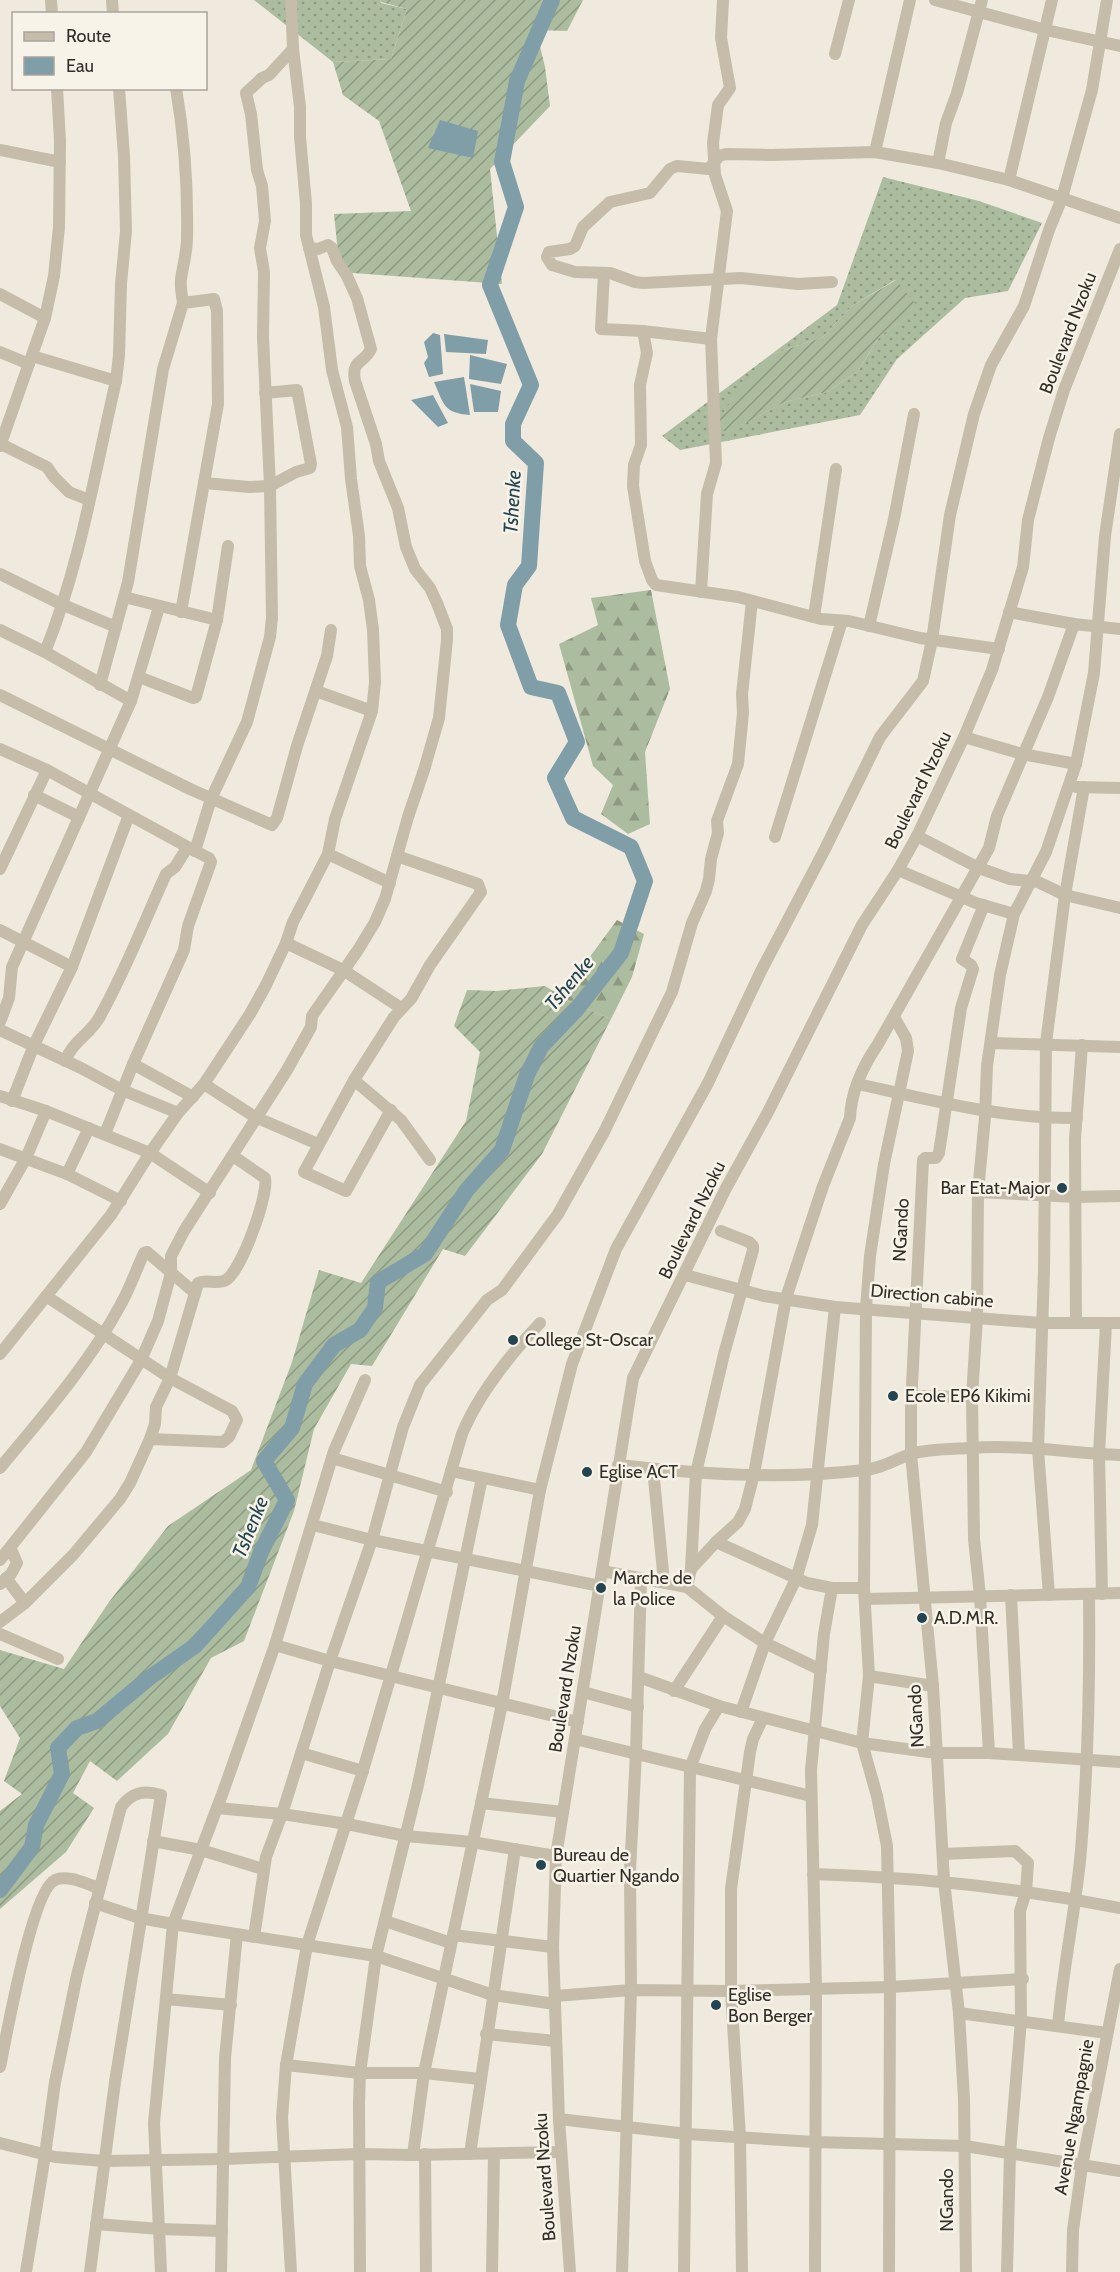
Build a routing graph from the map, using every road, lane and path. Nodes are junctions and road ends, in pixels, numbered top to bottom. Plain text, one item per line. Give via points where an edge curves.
1 (291, 0) edge
2 (723, 0) edge
3 (849, 0) edge
4 (910, 0) edge
5 (935, 0) edge
6 (1052, 0) edge
7 (1107, 0) edge
8 (981, 6) edge
9 (1046, 30) junction
10 (1101, 43) junction
11 (1120, 46) edge
12 (293, 50) junction
13 (835, 54) dead end
14 (57, 90) edge
15 (119, 90) edge
16 (176, 90) edge
17 (0, 150) edge
18 (875, 152) junction
19 (714, 160) junction
20 (60, 162) junction
21 (938, 163) junction
22 (1009, 180) junction
23 (1062, 198) junction
24 (1120, 218) edge
25 (309, 248) junction
26 (1120, 249) edge
27 (604, 273) junction
28 (719, 279) junction
29 (832, 282) dead end
30 (0, 294) edge
31 (183, 303) junction
32 (45, 318) junction
33 (643, 331) junction
34 (711, 339) junction
35 (0, 352) edge
36 (30, 360) junction
37 (116, 381) junction
38 (265, 393) junction
39 (914, 414) dead end
40 (1120, 434) edge
41 (0, 445) edge
42 (836, 469) dead end
43 (204, 483) junction
44 (270, 486) junction
45 (89, 501) junction
46 (228, 546) dead end
47 (0, 574) edge
48 (701, 592) junction
49 (124, 597) junction
50 (752, 601) junction
51 (61, 604) junction
52 (159, 607) junction
53 (182, 612) junction
54 (1009, 612) junction
55 (814, 617) junction
56 (217, 620) junction
57 (843, 621) junction
58 (1074, 624) junction
59 (869, 626) junction
60 (116, 627) junction
61 (1097, 627) junction
62 (1120, 629) edge
63 (0, 630) edge
64 (331, 630) dead end
65 (932, 640) junction
66 (999, 649) junction
67 (45, 652) junction
68 (139, 676) junction
69 (100, 685) junction
70 (315, 691) junction
71 (0, 695) edge
72 (131, 701) junction
73 (372, 711) junction
74 (964, 737) junction
75 (0, 749) edge
76 (108, 750) junction
77 (1022, 754) junction
78 (1076, 764) junction
79 (47, 770) junction
80 (1069, 787) junction
81 (1084, 787) junction
82 (1120, 788) edge
83 (90, 793) junction
84 (34, 795) junction
85 (212, 799) junction
86 (129, 815) junction
87 (79, 817) junction
88 (917, 836) junction
89 (775, 837) dead end
90 (191, 849) junction
91 (328, 854) junction
92 (397, 856) junction
93 (979, 868) junction
94 (0, 869) edge
95 (898, 870) junction
96 (1033, 881) junction
97 (390, 883) junction
98 (1065, 896) junction
99 (962, 897) junction
100 (984, 906) junction
101 (1120, 908) edge
102 (1014, 914) junction
103 (0, 930) edge
104 (23, 943) junction
105 (286, 943) junction
106 (72, 967) junction
107 (343, 970) junction
108 (5, 976) edge
109 (401, 1008) junction
110 (894, 1017) junction
111 (0, 1022) edge
112 (0, 1030) edge
113 (991, 1043) junction
114 (1046, 1043) junction
115 (33, 1045) junction
116 (1082, 1045) junction
117 (1120, 1047) edge
118 (64, 1061) junction
119 (133, 1064) junction
120 (354, 1080) junction
121 (204, 1084) junction
122 (858, 1084) junction
123 (122, 1090) junction
124 (899, 1093) junction
125 (0, 1096) edge
126 (193, 1097) junction
127 (12, 1101) junction
128 (947, 1103) junction
129 (391, 1110) junction
130 (46, 1111) junction
131 (986, 1112) junction
132 (178, 1113) junction
133 (255, 1118) junction
134 (1077, 1118) junction
135 (1046, 1119) junction
136 (89, 1128) junction
137 (105, 1134) junction
138 (318, 1144) junction
139 (0, 1149) edge
140 (150, 1153) junction
141 (233, 1156) junction
142 (26, 1158) junction
143 (430, 1160) dead end
144 (67, 1174) junction
145 (210, 1192) junction
146 (978, 1192) junction
147 (1045, 1196) junction
148 (1120, 1196) edge
149 (1076, 1197) junction
150 (122, 1201) junction
151 (0, 1204) edge
152 (721, 1231) dead end
153 (171, 1273) junction
154 (685, 1275) junction
155 (742, 1289) junction
156 (195, 1293) junction
157 (46, 1296) junction
158 (786, 1298) junction
159 (835, 1307) junction
160 (866, 1308) junction
161 (916, 1312) junction
162 (977, 1317) junction
163 (540, 1323) dead end
164 (1041, 1323) junction
165 (1076, 1323) junction
166 (1120, 1323) edge
167 (1106, 1324) junction
168 (103, 1335) junction
169 (0, 1354) edge
170 (141, 1360) junction
171 (170, 1378) junction
172 (365, 1380) dead end
173 (912, 1396) junction
174 (972, 1397) junction
175 (150, 1439) junction
176 (972, 1448) junction
177 (1038, 1449) junction
178 (911, 1454) junction
179 (1099, 1454) junction
180 (1120, 1455) edge
181 (332, 1458) junction
182 (618, 1465) junction
183 (0, 1468) edge
184 (653, 1469) junction
185 (866, 1470) junction
186 (451, 1471) junction
187 (696, 1473) junction
188 (389, 1474) junction
189 (754, 1474) junction
190 (817, 1474) junction
191 (482, 1478) junction
192 (540, 1490) junction
193 (447, 1492) junction
194 (313, 1525) junction
195 (372, 1540) junction
196 (716, 1542) junction
197 (11, 1549) junction
198 (429, 1551) junction
199 (465, 1558) junction
200 (0, 1560) edge
201 (691, 1569) junction
202 (602, 1571) junction
203 (525, 1572) junction
204 (641, 1579) junction
205 (796, 1579) junction
206 (3, 1581) edge
207 (664, 1582) junction
208 (600, 1586) junction
209 (687, 1587) junction
210 (832, 1588) junction
211 (864, 1593) junction
212 (1120, 1593) edge
213 (1102, 1594) junction
214 (1049, 1595) junction
215 (1089, 1595) junction
216 (980, 1596) junction
217 (1011, 1596) junction
218 (925, 1598) junction
219 (25, 1604) junction
220 (723, 1616) junction
221 (0, 1622) edge
222 (0, 1634) edge
223 (765, 1643) junction
224 (275, 1645) junction
225 (58, 1659) dead end
226 (330, 1661) junction
227 (821, 1670) junction
228 (391, 1676) junction
229 (869, 1676) junction
230 (639, 1677) junction
231 (933, 1686) junction
232 (438, 1688) junction
233 (674, 1691) junction
234 (582, 1692) junction
235 (502, 1704) junction
236 (719, 1706) junction
237 (638, 1707) junction
238 (741, 1712) junction
239 (763, 1718) junction
240 (578, 1722) junction
241 (816, 1731) junction
242 (575, 1739) junction
243 (862, 1743) junction
244 (302, 1753) junction
245 (636, 1753) junction
246 (936, 1753) junction
247 (989, 1753) junction
248 (1019, 1754) junction
249 (1087, 1759) junction
250 (1120, 1762) edge
251 (690, 1768) junction
252 (363, 1771) junction
253 (745, 1782) junction
254 (812, 1796) junction
255 (481, 1803) junction
256 (217, 1808) junction
257 (563, 1812) junction
258 (282, 1814) junction
259 (347, 1824) junction
260 (406, 1836) junction
261 (153, 1841) junction
262 (472, 1842) junction
263 (515, 1849) junction
264 (201, 1850) junction
265 (943, 1854) junction
266 (556, 1856) junction
267 (263, 1869) junction
268 (813, 1874) junction
269 (887, 1877) junction
270 (944, 1881) junction
271 (99, 1888) junction
272 (1026, 1892) junction
273 (1076, 1899) junction
274 (95, 1903) junction
275 (1120, 1908) edge
276 (140, 1918) junction
277 (385, 1921) junction
278 (173, 1924) junction
279 (237, 1934) junction
280 (255, 1937) junction
281 (452, 1939) junction
282 (500, 1942) junction
283 (307, 1946) junction
284 (553, 1947) junction
285 (376, 1956) junction
286 (1120, 1969) edge
287 (444, 1979) junction
288 (1023, 1979) junction
289 (957, 1981) junction
290 (890, 1987) junction
291 (816, 1988) junction
292 (631, 1990) junction
293 (688, 1991) junction
294 (730, 1991) junction
295 (493, 1995) junction
296 (166, 1999) junction
297 (555, 2000) junction
298 (231, 2005) junction
299 (959, 2013) junction
300 (1022, 2020) junction
301 (1058, 2026) junction
302 (1107, 2033) junction
303 (486, 2034) junction
304 (556, 2041) junction
305 (286, 2065) junction
306 (0, 2067) edge
307 (360, 2073) junction
308 (424, 2073) junction
309 (480, 2079) junction
310 (559, 2119) junction
311 (627, 2128) junction
312 (687, 2134) junction
313 (740, 2137) junction
314 (814, 2142) junction
315 (0, 2143) edge
316 (888, 2143) junction
317 (965, 2146) junction
318 (561, 2152) junction
319 (1010, 2153) junction
320 (359, 2154) junction
321 (470, 2154) junction
322 (494, 2154) junction
323 (45, 2155) junction
324 (419, 2155) junction
325 (283, 2157) junction
326 (223, 2159) junction
327 (104, 2161) junction
328 (156, 2161) junction
329 (1082, 2166) junction
330 (1120, 2171) edge
331 (96, 2224) junction
332 (160, 2229) junction
333 (222, 2231) junction
334 (26, 2272) edge
335 (90, 2272) edge
336 (161, 2272) edge
337 (221, 2272) edge
338 (291, 2272) edge
339 (360, 2272) edge
340 (426, 2272) edge
341 (492, 2272) edge
342 (570, 2272) edge
343 (622, 2272) edge
344 (684, 2272) edge
345 (742, 2272) edge
346 (815, 2272) edge
347 (888, 2272) edge
348 (966, 2272) edge
349 (1008, 2272) edge
350 (1072, 2272) edge

1 - 12 street
2 - 19 street via 721,38 730,88 718,105
3 - 13 street
4 - 18 street
5 - 8 street
6 - 9 street
7 - 10 street
8 - 9 street
8 - 21 street
9 - 10 street
9 - 22 street
10 - 11 street
10 - 23 street
12 - 25 street
12 - 38 street via 246,93 265,221 260,248 264,272
14 - 20 street
15 - 37 street via 126,231
16 - 31 street via 187,202
17 - 20 street
18 - 19 street via 726,154
18 - 21 street
19 - 27 street via 709,168 677,166 650,193 610,202 583,227 575,246 547,254 552,265 575,272
19 - 28 street via 727,211
20 - 32 street via 59,227
21 - 22 street
22 - 23 street
23 - 24 street
23 - 65 street via 1024,306 978,397 950,515
25 - 73 street via 347,427 360,566 373,630
25 - 92 street via 332,248 362,310 371,349 355,365 355,381 398,508 408,553 430,588 447,629 439,718
26 - 54 street, Boulevard Nzoku via 1049,438 1028,520 1023,567
27 - 28 street via 644,283
27 - 33 street via 601,329
28 - 29 street via 752,278 812,285
28 - 34 street
30 - 32 street
31 - 43 street via 214,299 217,311 218,404
31 - 49 street via 163,369
32 - 36 street
33 - 34 street
33 - 48 street via 647,353 640,385 642,445 634,465 633,486 645,561 656,585
34 - 48 street via 716,463 707,494
35 - 36 street
36 - 37 street
36 - 41 street
37 - 45 street
38 - 44 street
38 - 44 street via 297,390 311,464 308,470
39 - 59 street
40 - 61 street
41 - 45 street via 47,467 69,492
42 - 55 street
43 - 44 street
43 - 53 street
44 - 85 street via 270,637 247,722
45 - 51 street
46 - 56 street
47 - 51 street
48 - 50 street
49 - 52 street
49 - 60 street
50 - 55 street
50 - 188 street via 738,764 717,821 706,891 670,996 604,1132 558,1215 502,1290 488,1300 421,1383
51 - 60 street
51 - 67 street
52 - 53 street
52 - 68 street
53 - 56 street
54 - 58 street
54 - 66 street, Boulevard Nzoku
55 - 57 street
56 - 68 street via 196,697
57 - 59 street
57 - 89 street
58 - 61 street
58 - 77 street
59 - 65 street
60 - 69 street
61 - 62 street
61 - 78 street via 1092,686
63 - 67 street
64 - 70 street
65 - 66 street
65 - 192 street via 923,681 880,736 760,971 708,1083 616,1249 572,1364
66 - 74 street, Boulevard Nzoku
67 - 69 street
68 - 72 street
69 - 72 street
70 - 73 street
70 - 85 street via 274,823 267,824
71 - 76 street
72 - 76 street
73 - 91 street via 335,819
74 - 77 street
74 - 88 street, Boulevard Nzoku
75 - 79 street
76 - 83 street
76 - 85 street
77 - 78 street
77 - 93 street
78 - 80 street
79 - 83 street
79 - 84 street
80 - 81 street
80 - 96 street
81 - 82 street
81 - 98 street
83 - 86 street
83 - 87 street
84 - 87 street
84 - 94 street
85 - 90 street
86 - 90 street
86 - 106 street
87 - 104 street
88 - 93 street
88 - 95 street, Boulevard Nzoku
90 - 118 street via 166,874 114,992 89,1032 72,1046
90 - 119 street via 211,862 188,926 184,950
91 - 97 street
91 - 105 street
92 - 97 street
92 - 109 street via 478,884 481,889 411,999
93 - 96 street via 1010,879
93 - 99 street
95 - 99 street
95 - 154 street, Boulevard Nzoku via 862,925
96 - 98 street
96 - 102 street
97 - 107 street via 375,922
98 - 101 street
98 - 114 street
99 - 100 street
99 - 110 street
100 - 102 street
100 - 128 street via 962,959 973,969 961,1008
102 - 113 street via 1000,975
103 - 104 street
104 - 106 street
104 - 108 street
105 - 107 street
105 - 121 street via 250,1014
106 - 115 street
107 - 109 street
107 - 133 street via 312,1016 301,1045
108 - 111 street via 9,998
109 - 120 street
110 - 122 street via 864,1065
110 - 124 street via 908,1047
112 - 115 street
113 - 114 street
113 - 131 street
114 - 116 street
114 - 135 street
115 - 118 street
115 - 127 street
116 - 117 street
116 - 134 street
118 - 123 street
119 - 123 street
119 - 126 street
120 - 129 street
120 - 138 street
121 - 126 street
121 - 133 street
122 - 124 street
122 - 158 street via 850,1118
123 - 132 street
123 - 137 street
124 - 128 street
124 - 160 street via 875,1222
125 - 127 street
126 - 132 street
127 - 130 street
128 - 131 street
128 - 161 street, NGando via 939,1153 936,1158 924,1159
129 - 138 street via 346,1191 304,1172
129 - 143 street
130 - 136 street
130 - 142 street
131 - 135 street
131 - 146 street
132 - 140 street
133 - 138 street
133 - 141 street
134 - 135 street
134 - 149 street
135 - 147 street
136 - 137 street
136 - 144 street
137 - 140 street
139 - 142 street
140 - 145 street
140 - 150 street
141 - 145 street
141 - 156 street via 265,1178 263,1197 233,1273 220,1281 198,1282
142 - 144 street
142 - 151 street
144 - 150 street
145 - 153 street via 171,1256
146 - 147 street
146 - 162 street
147 - 149 street
147 - 164 street
148 - 149 street
149 - 165 street
150 - 157 street
152 - 155 street via 753,1246
153 - 156 street
153 - 168 street via 145,1252
153 - 170 street via 158,1321
154 - 155 street, Direction cabine
154 - 182 street, Boulevard Nzoku via 633,1377
155 - 158 street, Direction cabine
155 - 187 street
156 - 171 street
157 - 168 street
157 - 169 street
158 - 159 street, Direction cabine
158 - 189 street
159 - 160 street, Direction cabine
159 - 190 street
160 - 161 street, Direction cabine
160 - 185 street
161 - 162 street, Direction cabine
161 - 173 street, NGando
162 - 164 street, Direction cabine
162 - 174 street
163 - 186 street via 474,1409
164 - 165 street, Direction cabine
164 - 177 street
165 - 167 street, Direction cabine
166 - 167 street, Direction cabine
167 - 179 street
168 - 170 street
168 - 183 street
170 - 171 street
170 - 197 street via 86,1452
171 - 175 street via 156,1407
171 - 175 street via 232,1411 236,1425 227,1441 222,1442
172 - 181 street
173 - 174 street
173 - 178 street, NGando
174 - 176 street
175 - 219 street via 120,1499
176 - 177 street
176 - 178 street
176 - 216 street
177 - 179 street
177 - 214 street
178 - 185 street
178 - 218 street, NGando
179 - 180 street
179 - 213 street
181 - 188 street
181 - 194 street
182 - 184 street
182 - 202 street, Boulevard Nzoku
184 - 187 street
184 - 207 street
185 - 190 street
185 - 211 street
186 - 191 street
186 - 193 street
187 - 189 street
187 - 201 street
188 - 193 street
188 - 195 street
189 - 190 street
189 - 196 street via 742,1517
190 - 205 street via 812,1525
191 - 192 street
191 - 199 street
192 - 203 street
193 - 198 street
194 - 195 street
194 - 224 street
195 - 198 street
195 - 226 street
196 - 201 street
196 - 205 street
197 - 200 street
197 - 206 street via 16,1563
198 - 199 street
198 - 228 street
199 - 203 street
199 - 232 street
201 - 209 street
202 - 204 street
202 - 208 street, Boulevard Nzoku
203 - 208 street
203 - 235 street
204 - 207 street
204 - 230 street
205 - 210 street
205 - 223 street
206 - 219 street
207 - 209 street
208 - 234 street, Boulevard Nzoku
209 - 220 street
210 - 211 street
210 - 227 street
211 - 218 street
211 - 229 street
212 - 213 street
213 - 215 street
214 - 215 street
214 - 217 street
215 - 249 street
216 - 217 street
216 - 218 street
216 - 247 street
217 - 248 street
218 - 231 street, NGando
219 - 221 street
220 - 223 street
220 - 233 street
222 - 225 street
223 - 227 street
223 - 238 street
224 - 226 street
224 - 256 street
226 - 228 street
226 - 244 street
227 - 241 street
228 - 232 street
228 - 252 street
229 - 231 street
229 - 243 street
230 - 233 street
230 - 237 street
231 - 246 street, NGando
232 - 235 street
232 - 260 street
233 - 236 street
234 - 237 street
234 - 240 street, Boulevard Nzoku
235 - 240 street
235 - 255 street
236 - 238 street
236 - 251 street
237 - 245 street
238 - 239 street
239 - 241 street
239 - 253 street via 753,1738
240 - 242 street, Boulevard Nzoku
241 - 243 street
241 - 254 street
242 - 245 street
242 - 257 street, Boulevard Nzoku
243 - 246 street
243 - 269 street via 885,1832
244 - 252 street
244 - 258 street
245 - 251 street
245 - 292 street via 630,1872
246 - 247 street
246 - 265 street, NGando
247 - 248 street
248 - 249 street
249 - 250 street
249 - 273 street
251 - 253 street
251 - 293 street
252 - 259 street
253 - 254 street
253 - 294 street via 731,1889
254 - 268 street
255 - 257 street
255 - 262 street
256 - 258 street
256 - 264 street
257 - 266 street, Boulevard Nzoku
258 - 259 street
258 - 267 street
259 - 260 street
259 - 283 street
260 - 262 street
260 - 277 street
261 - 264 street
261 - 271 street via 161,1795 143,1791 126,1800 120,1811
261 - 276 street
262 - 263 street
262 - 281 street
263 - 266 street
263 - 282 street
264 - 267 street
264 - 278 street
265 - 270 street, NGando
265 - 272 street via 1017,1851 1028,1863
266 - 284 street, Boulevard Nzoku
267 - 280 street
268 - 269 street
268 - 291 street
269 - 270 street
269 - 290 street
270 - 272 street
270 - 289 street, NGando
271 - 274 street
271 - 306 street via 65,1878 46,1886 12,2002
272 - 273 street
272 - 288 street via 1020,1911
273 - 275 street
273 - 301 street
274 - 276 street
274 - 323 street via 76,1975
276 - 278 street
276 - 327 street
277 - 281 street
277 - 285 street
278 - 279 street
278 - 296 street
279 - 280 street
279 - 298 street
280 - 283 street
281 - 282 street
281 - 287 street
282 - 284 street
282 - 295 street
283 - 285 street
283 - 305 street
284 - 297 street, Boulevard Nzoku
285 - 287 street
285 - 307 street
286 - 302 street, Avenue Ngampagnie
287 - 295 street
287 - 308 street
288 - 289 street
288 - 300 street
289 - 290 street
289 - 299 street, NGando
290 - 291 street
290 - 316 street
291 - 294 street
291 - 314 street
292 - 293 street
292 - 297 street
292 - 311 street
293 - 294 street
293 - 312 street
294 - 313 street
295 - 297 street
295 - 303 street
296 - 298 street
296 - 328 street via 155,2105
297 - 304 street, Boulevard Nzoku
298 - 326 street via 225,2058
299 - 300 street
299 - 317 street, NGando
300 - 301 street
300 - 319 street
301 - 302 street
302 - 329 street, Avenue Ngampagnie
303 - 304 street
303 - 309 street
304 - 310 street, Boulevard Nzoku
305 - 307 street
305 - 325 street
307 - 308 street
307 - 320 street
308 - 309 street
308 - 324 street
309 - 321 street
310 - 311 street
310 - 318 street, Boulevard Nzoku
311 - 312 street
311 - 343 street
312 - 313 street
312 - 344 street
313 - 314 street
313 - 345 street
314 - 316 street
314 - 346 street
315 - 323 street
316 - 317 street
316 - 347 street
317 - 319 street
317 - 348 street, NGando
318 - 322 street
318 - 342 street, Boulevard Nzoku
319 - 329 street
319 - 349 street
320 - 324 street
320 - 325 street
320 - 339 street
321 - 322 street
321 - 324 street
322 - 341 street
323 - 327 street
323 - 334 street
324 - 340 street
325 - 326 street
325 - 338 street
326 - 328 street
326 - 333 street
327 - 328 street
327 - 331 street
328 - 332 street
329 - 330 street
329 - 350 street, Avenue Ngampagnie
331 - 332 street
331 - 335 street
332 - 333 street
332 - 336 street
333 - 337 street

